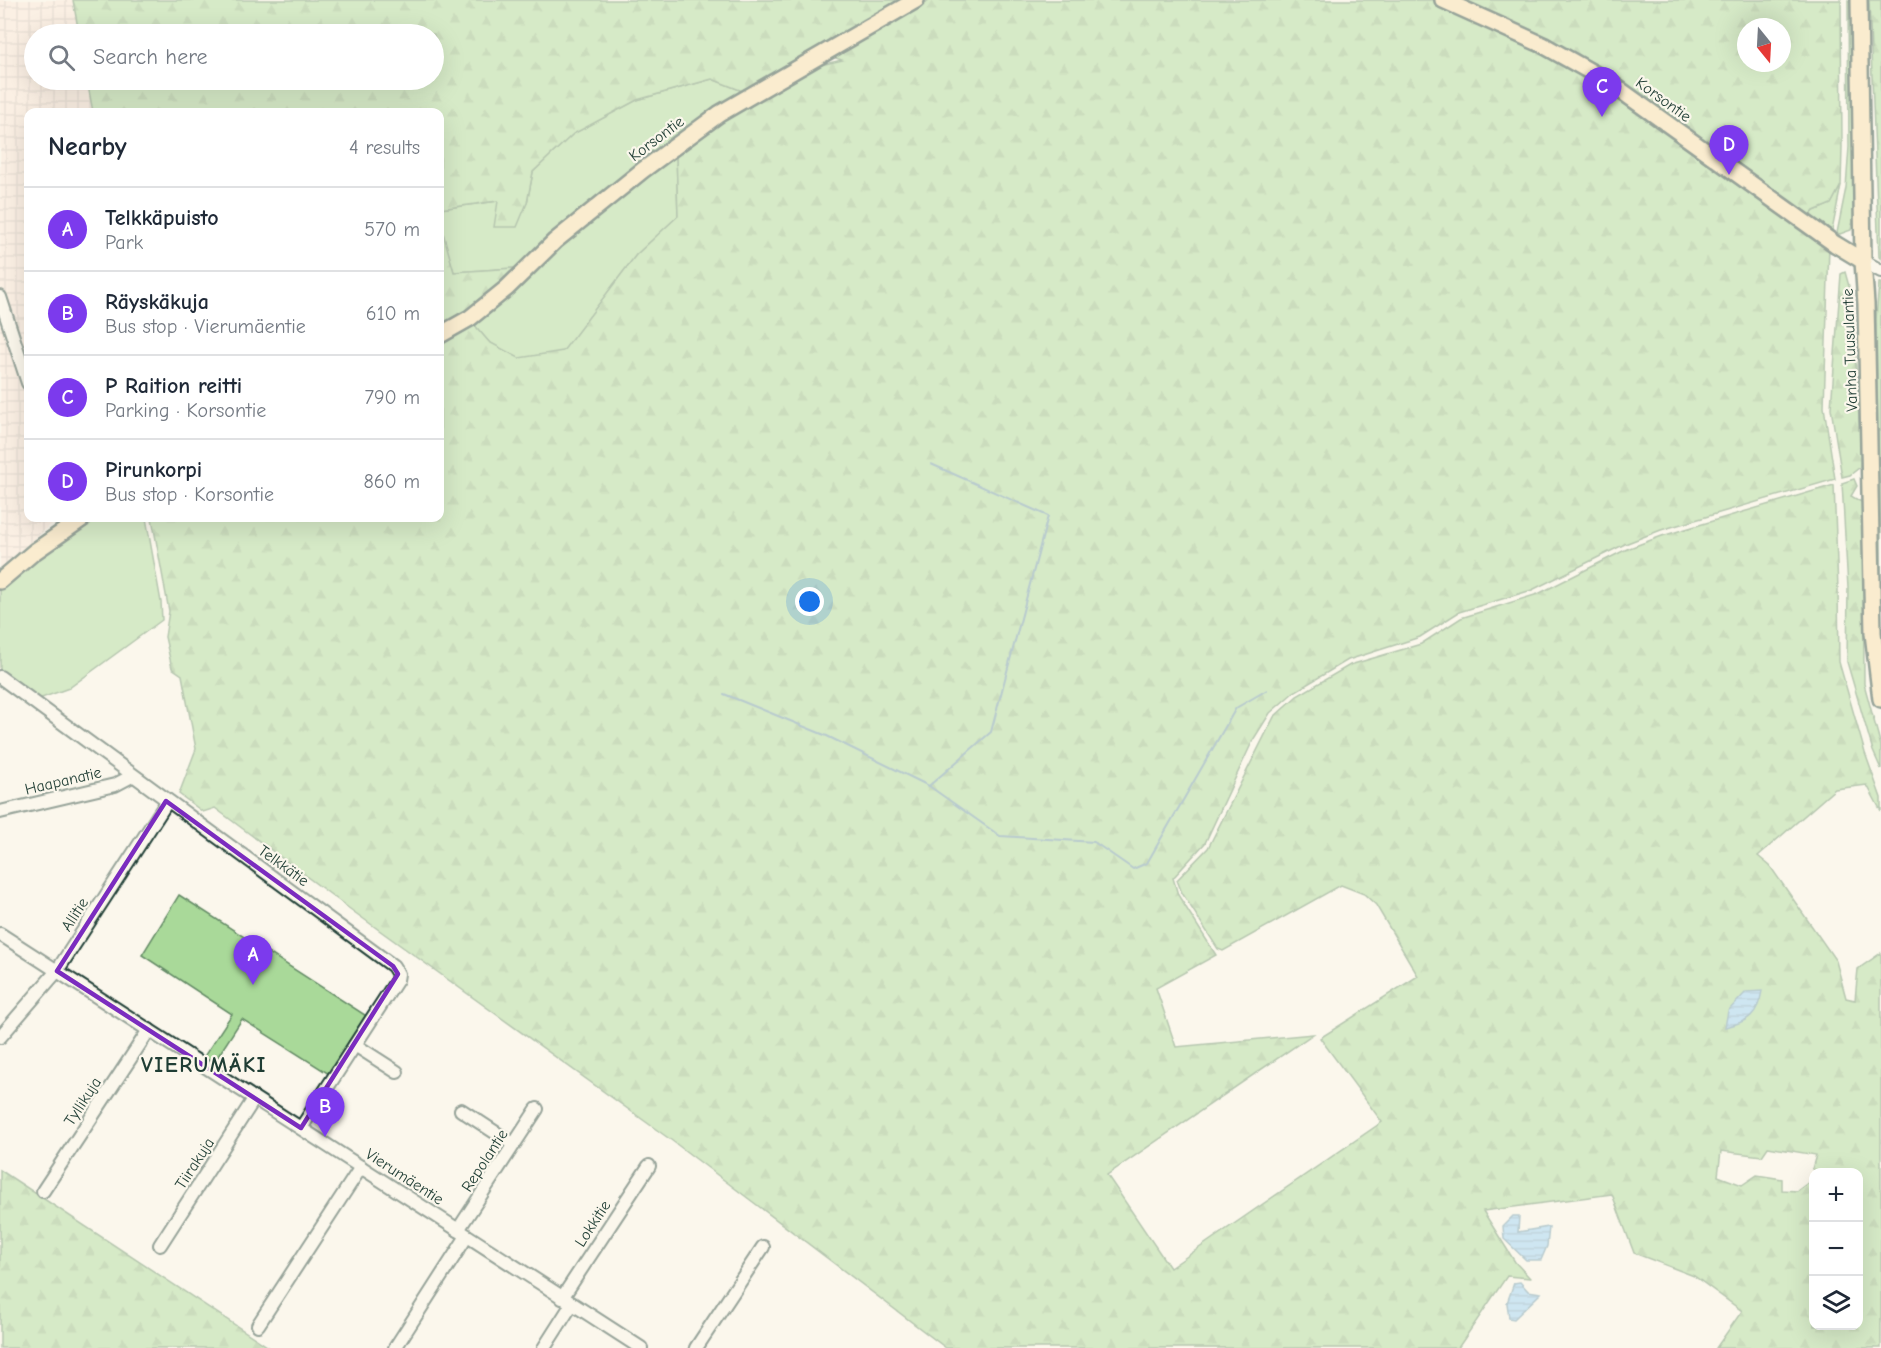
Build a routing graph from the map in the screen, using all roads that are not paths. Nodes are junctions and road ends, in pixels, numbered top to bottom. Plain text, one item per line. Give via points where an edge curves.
1 (916, 0) edge
2 (1443, 0) edge
3 (1859, 0) edge
4 (1863, 261) junction
5 (1881, 271) edge
6 (0, 297) edge
7 (444, 333) edge
8 (24, 371) edge
9 (73, 522) edge
10 (0, 581) edge
11 (0, 677) edge
12 (1881, 699) edge
13 (132, 776) junction
14 (166, 801) junction
15 (0, 812) edge
16 (0, 934) edge
17 (57, 971) junction
18 (149, 1029) junction
19 (0, 1037) edge
20 (355, 1045) junction
21 (397, 1072) dead end
22 (254, 1099) junction
23 (537, 1109) dead end
24 (461, 1110) dead end
25 (301, 1128) junction
26 (513, 1144) junction
27 (649, 1166) dead end
28 (361, 1167) junction
29 (43, 1191) dead end
30 (463, 1233) junction
31 (160, 1245) dead end
32 (763, 1246) dead end
33 (567, 1301) junction
34 (258, 1325) dead end
35 (395, 1348) edge
36 (544, 1348) edge
37 (641, 1348) edge
38 (696, 1348) edge

1 - 7 main road, Korsontie via 719,114 564,234 470,318
2 - 4 main road, Korsontie via 1543,45 1609,82
3 - 4 main road, Vanha Tuusulantie
4 - 5 street, Korsontie
4 - 12 main road, Vanha Tuusulantie via 1873,633
6 - 8 street
9 - 10 main road
11 - 13 street, Telkkätie
13 - 14 street, Telkkätie
13 - 15 street, Haapanatie via 115,785
14 - 17 street, Allitie
14 - 20 street, Telkkätie via 393,966 397,980
16 - 17 street, Vierumäentie
17 - 18 street, Vierumäentie
17 - 19 street, Allitie
18 - 22 street, Vierumäentie
18 - 29 street, Tyllikuja
20 - 21 street
20 - 25 street, Telkkätie
22 - 25 street, Vierumäentie
22 - 31 street, Tiirakuja
23 - 26 street, Repolantie
24 - 26 street
25 - 28 street, Vierumäentie
26 - 30 street, Repolantie
27 - 33 street, Lokkitie
28 - 30 street, Vierumäentie
28 - 34 street
30 - 33 street, Vierumäentie
30 - 35 street, Repolantie
32 - 38 street
33 - 36 street, Lokkitie
33 - 37 street, Vierumäentie

